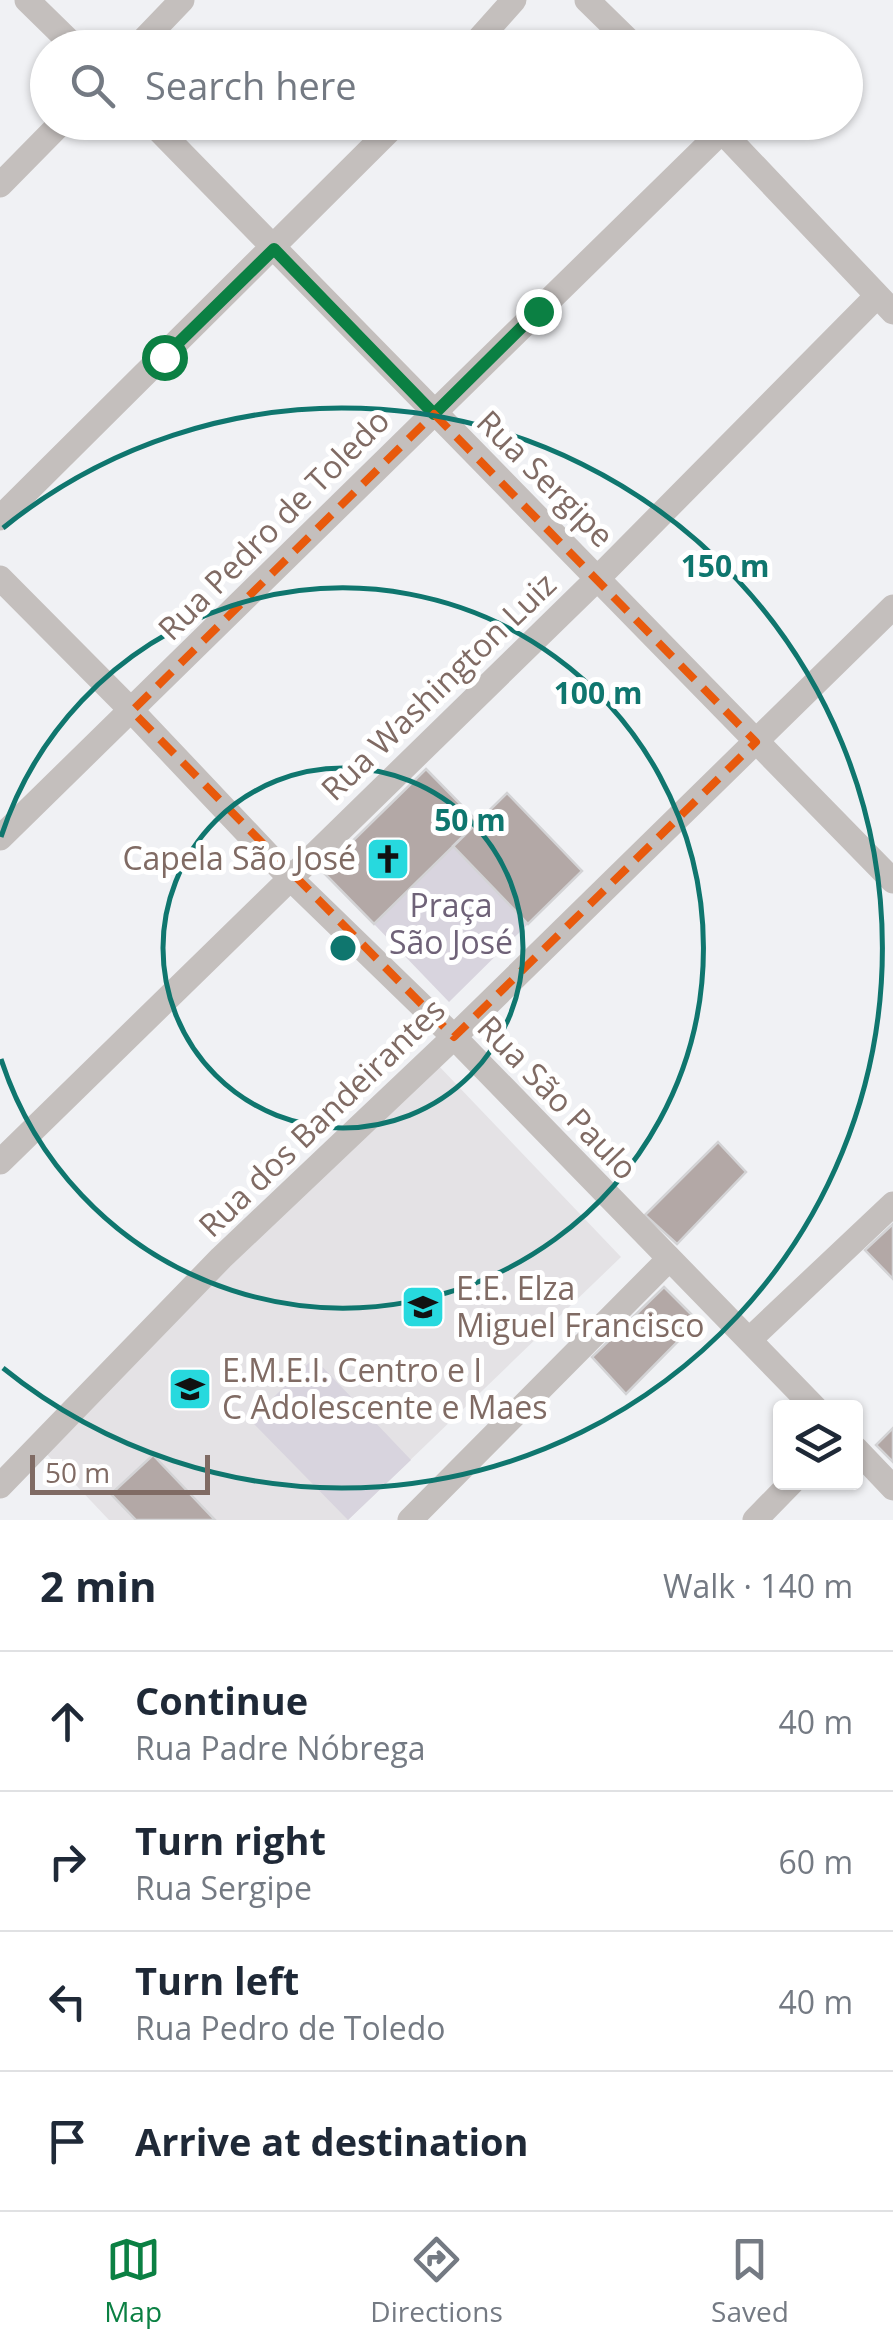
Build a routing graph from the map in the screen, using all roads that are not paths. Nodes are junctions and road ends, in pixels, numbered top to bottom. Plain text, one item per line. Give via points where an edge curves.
1 (28, 0) edge
2 (182, 0) edge
3 (514, 0) edge
4 (587, 0) edge
5 (58, 30) edge
6 (153, 30) edge
7 (487, 30) edge
8 (618, 30) edge
9 (44, 140) edge
10 (168, 140) edge
11 (380, 140) edge
12 (704, 140) edge
13 (729, 140) edge
14 (0, 185) edge
15 (274, 249) junction
16 (885, 304) edge
17 (434, 414) junction
18 (0, 518) edge
19 (0, 578) edge
20 (598, 578) junction
21 (893, 607) edge
22 (893, 629) edge
23 (865, 634) junction
24 (132, 711) junction
25 (756, 742) junction
26 (0, 838) edge
27 (289, 878) junction
28 (893, 881) edge
29 (454, 1037) junction
30 (0, 1162) edge
31 (893, 1204) edge
32 (668, 1260) junction
33 (749, 1340) junction
34 (807, 1400) edge
35 (863, 1456) edge
36 (0, 1486) edge
37 (893, 1488) edge
38 (784, 1490) edge
39 (410, 1520) edge
40 (755, 1520) edge

1 - 5 street
2 - 6 street
3 - 7 street
4 - 8 street
9 - 14 street
10 - 15 street, Rua Sergipe
11 - 15 street
12 - 17 street, Rua Pedro de Toledo
13 - 16 street
15 - 17 street, Rua Sergipe
15 - 18 street
16 - 20 street, Rua Washington Luiz
17 - 20 street, Rua Sergipe
17 - 24 street, Rua Pedro de Toledo
19 - 24 street, Rua São Paulo
20 - 25 street, Rua Sergipe
20 - 27 street, Rua Washington Luiz
21 - 23 street, Rua dos Bandeirantes
22 - 23 street
23 - 25 street, Rua dos Bandeirantes
24 - 26 street, Rua Pedro de Toledo
24 - 27 street, Rua São Paulo
25 - 28 street, Rua Sergipe
25 - 29 street, Rua dos Bandeirantes
27 - 29 street, Rua São Paulo
27 - 30 street, Rua Washington Luiz
29 - 32 street, Rua São Paulo
29 - 36 street, Rua dos Bandeirantes via 221,1258
31 - 33 street
32 - 33 street, Rua São Paulo
32 - 39 street
33 - 34 street, Rua São Paulo
35 - 37 street
38 - 40 street

